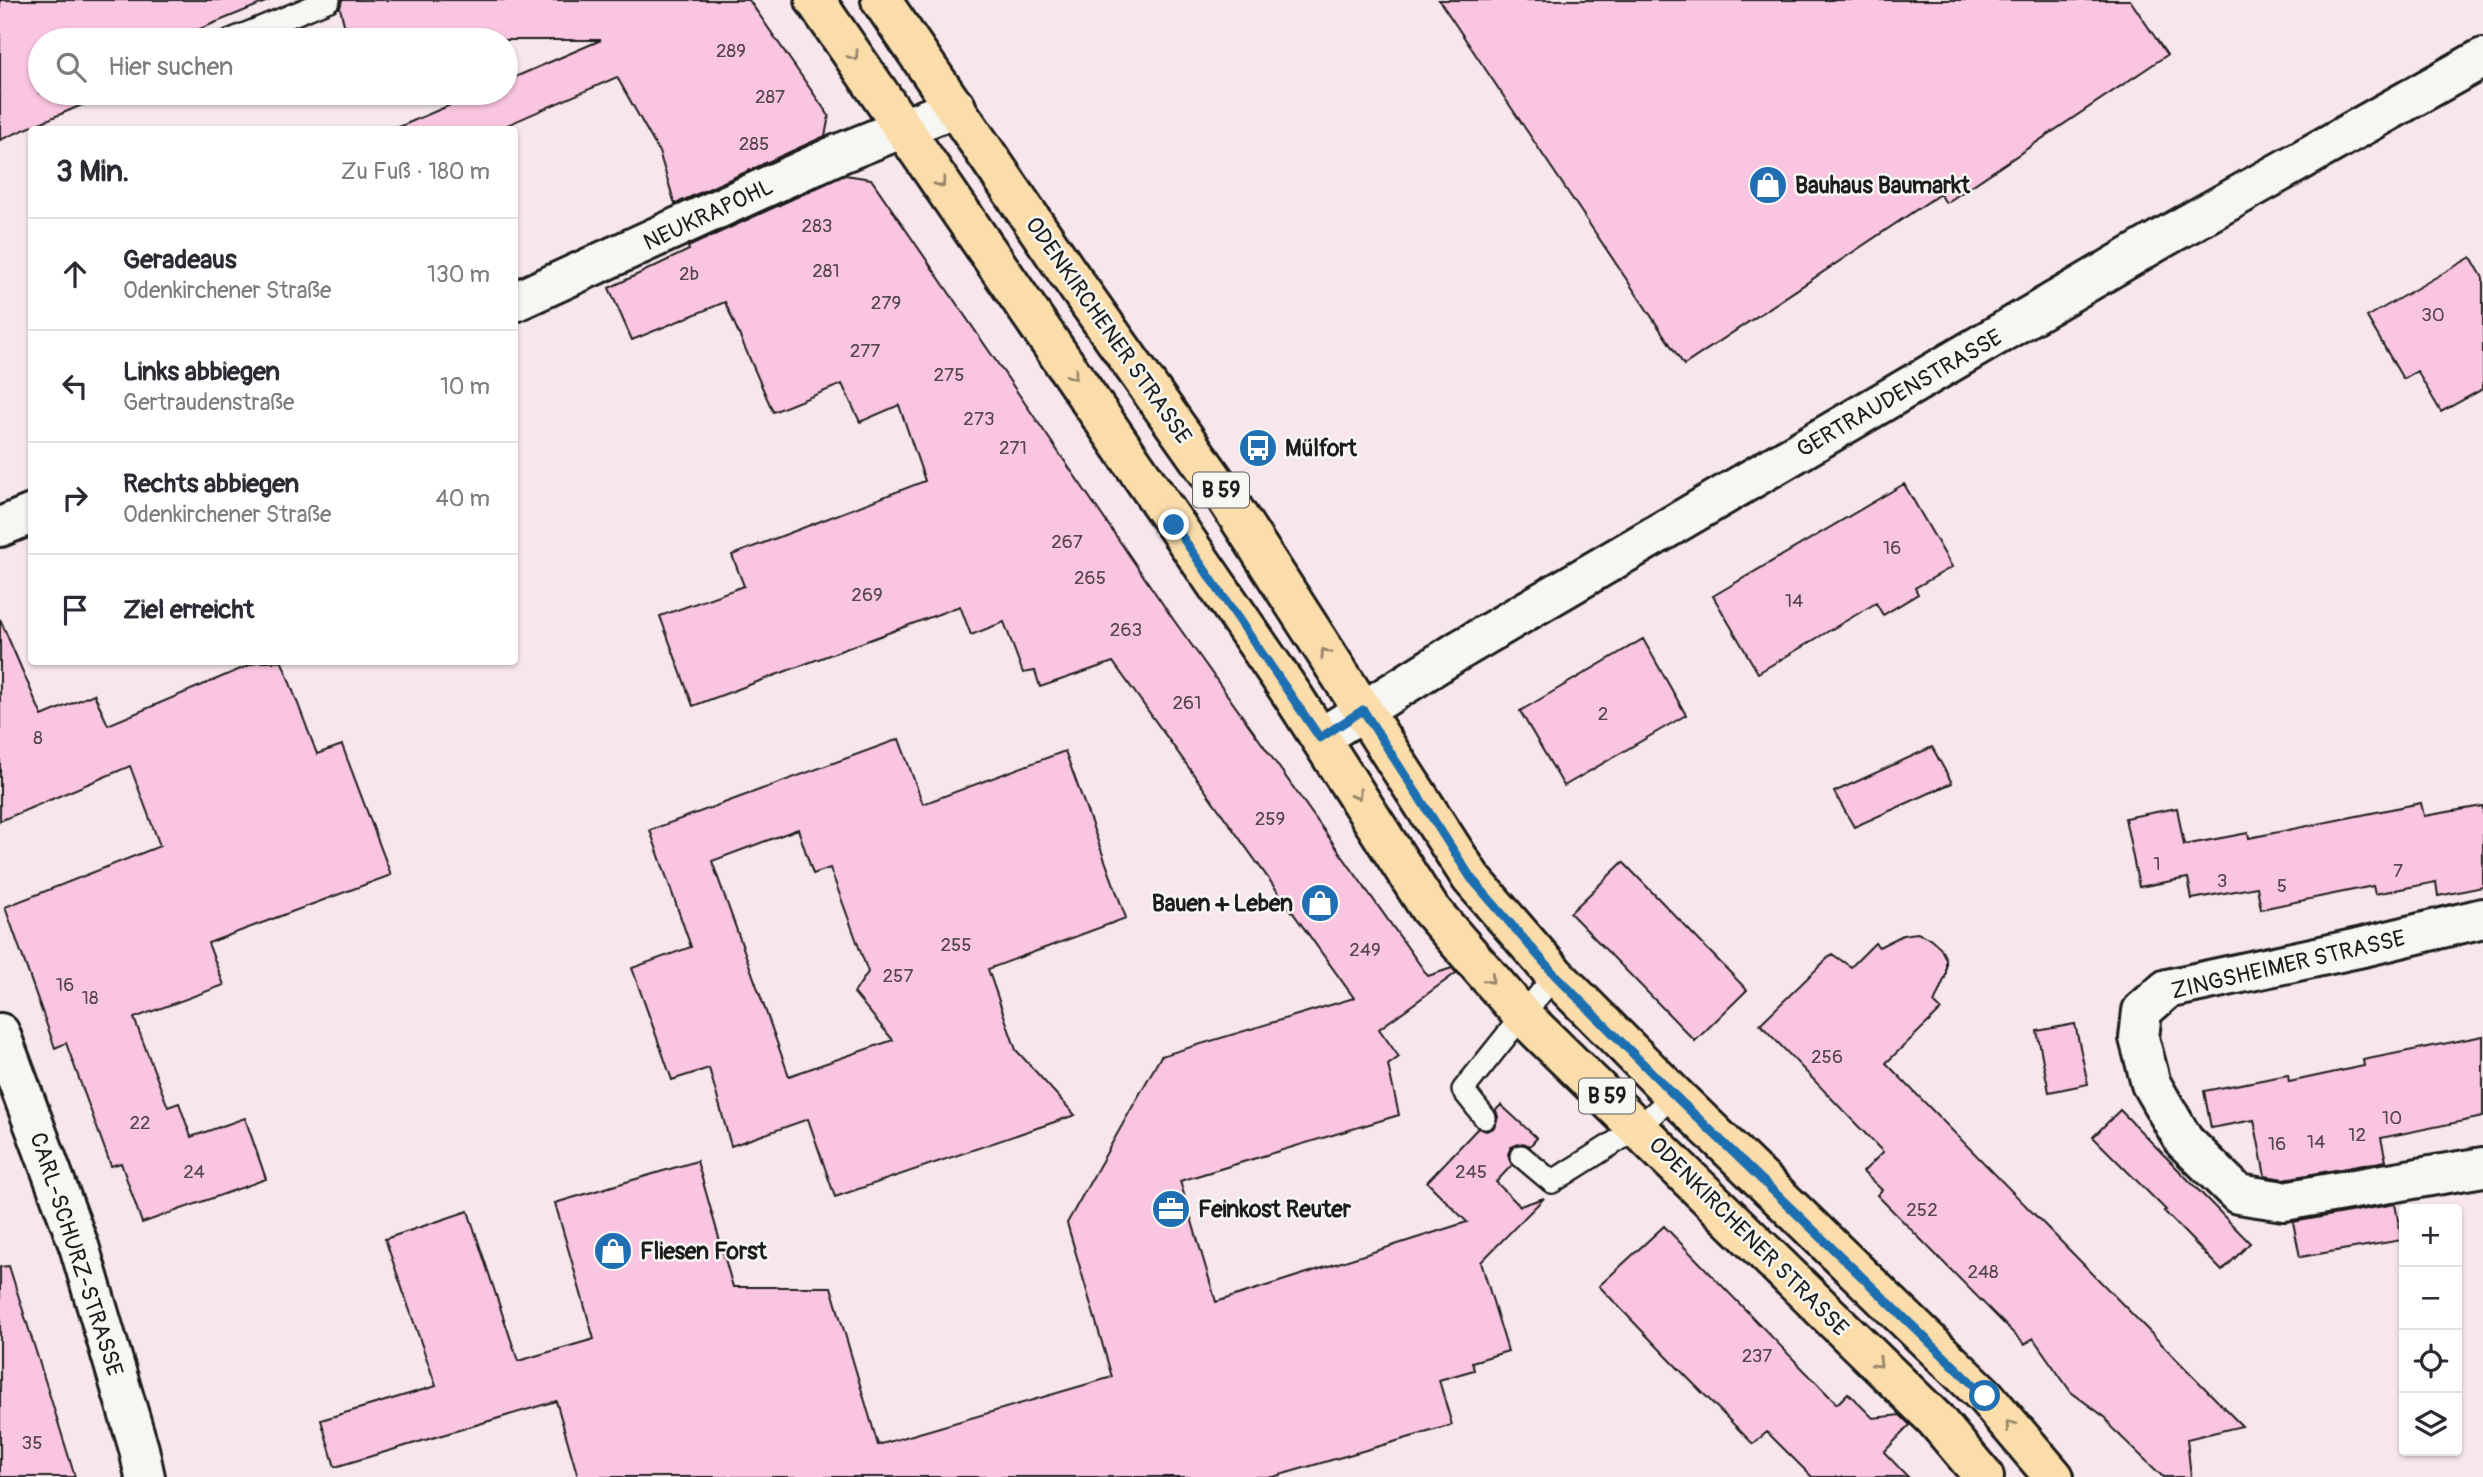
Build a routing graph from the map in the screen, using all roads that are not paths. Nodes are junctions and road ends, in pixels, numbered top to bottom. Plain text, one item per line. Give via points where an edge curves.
1 (329, 0) edge
2 (815, 0) edge
3 (881, 0) edge
4 (260, 28) edge
5 (2483, 58) edge
6 (956, 107) junction
7 (902, 127) junction
8 (518, 300) edge
9 (28, 516) edge
10 (0, 527) edge
11 (1363, 710) junction
12 (1320, 738) junction
13 (2483, 918) edge
14 (1555, 975) junction
15 (1522, 1015) junction
16 (0, 1033) edge
17 (1674, 1095) junction
18 (1485, 1118) dead end
19 (1639, 1127) junction
20 (1521, 1156) dead end
21 (2483, 1167) edge
22 (145, 1477) edge
23 (1984, 1477) edge
24 (2054, 1477) edge

1 - 4 lane
2 -> 7 main road, ODENKIRCHENER STRASSE / B 59
3 - 6 main road, ODENKIRCHENER STRASSE / B 59
5 - 11 street, GERTRAUDENSTRASSE via 2161,239
6 - 7 street, NEUKRAPOHL
11 -> 6 main road, ODENKIRCHENER STRASSE / B 59 via 1222,491
7 - 8 street, NEUKRAPOHL
7 -> 12 main road, ODENKIRCHENER STRASSE / B 59
9 - 10 street
11 - 12 street, GERTRAUDENSTRASSE
11 - 14 main road, ODENKIRCHENER STRASSE / B 59 via 1471,878
12 -> 15 main road, ODENKIRCHENER STRASSE / B 59 via 1429,908
13 - 21 street, ZINGSHEIMER STRASSE via 2167,989 2142,1011 2139,1038 2151,1084 2184,1141 2238,1194 2284,1201
14 - 15 lane
14 - 17 main road, ODENKIRCHENER STRASSE / B 59
15 - 18 lane via 1463,1090
15 - 19 main road, ODENKIRCHENER STRASSE / B 59
16 - 22 street, CARL-SCHURZ-STRASSE via 79,1246
17 - 19 lane
24 -> 17 main road, ODENKIRCHENER STRASSE / B 59 via 1985,1396
19 - 20 lane via 1552,1182
19 -> 23 main road, ODENKIRCHENER STRASSE / B 59 via 1936,1419

